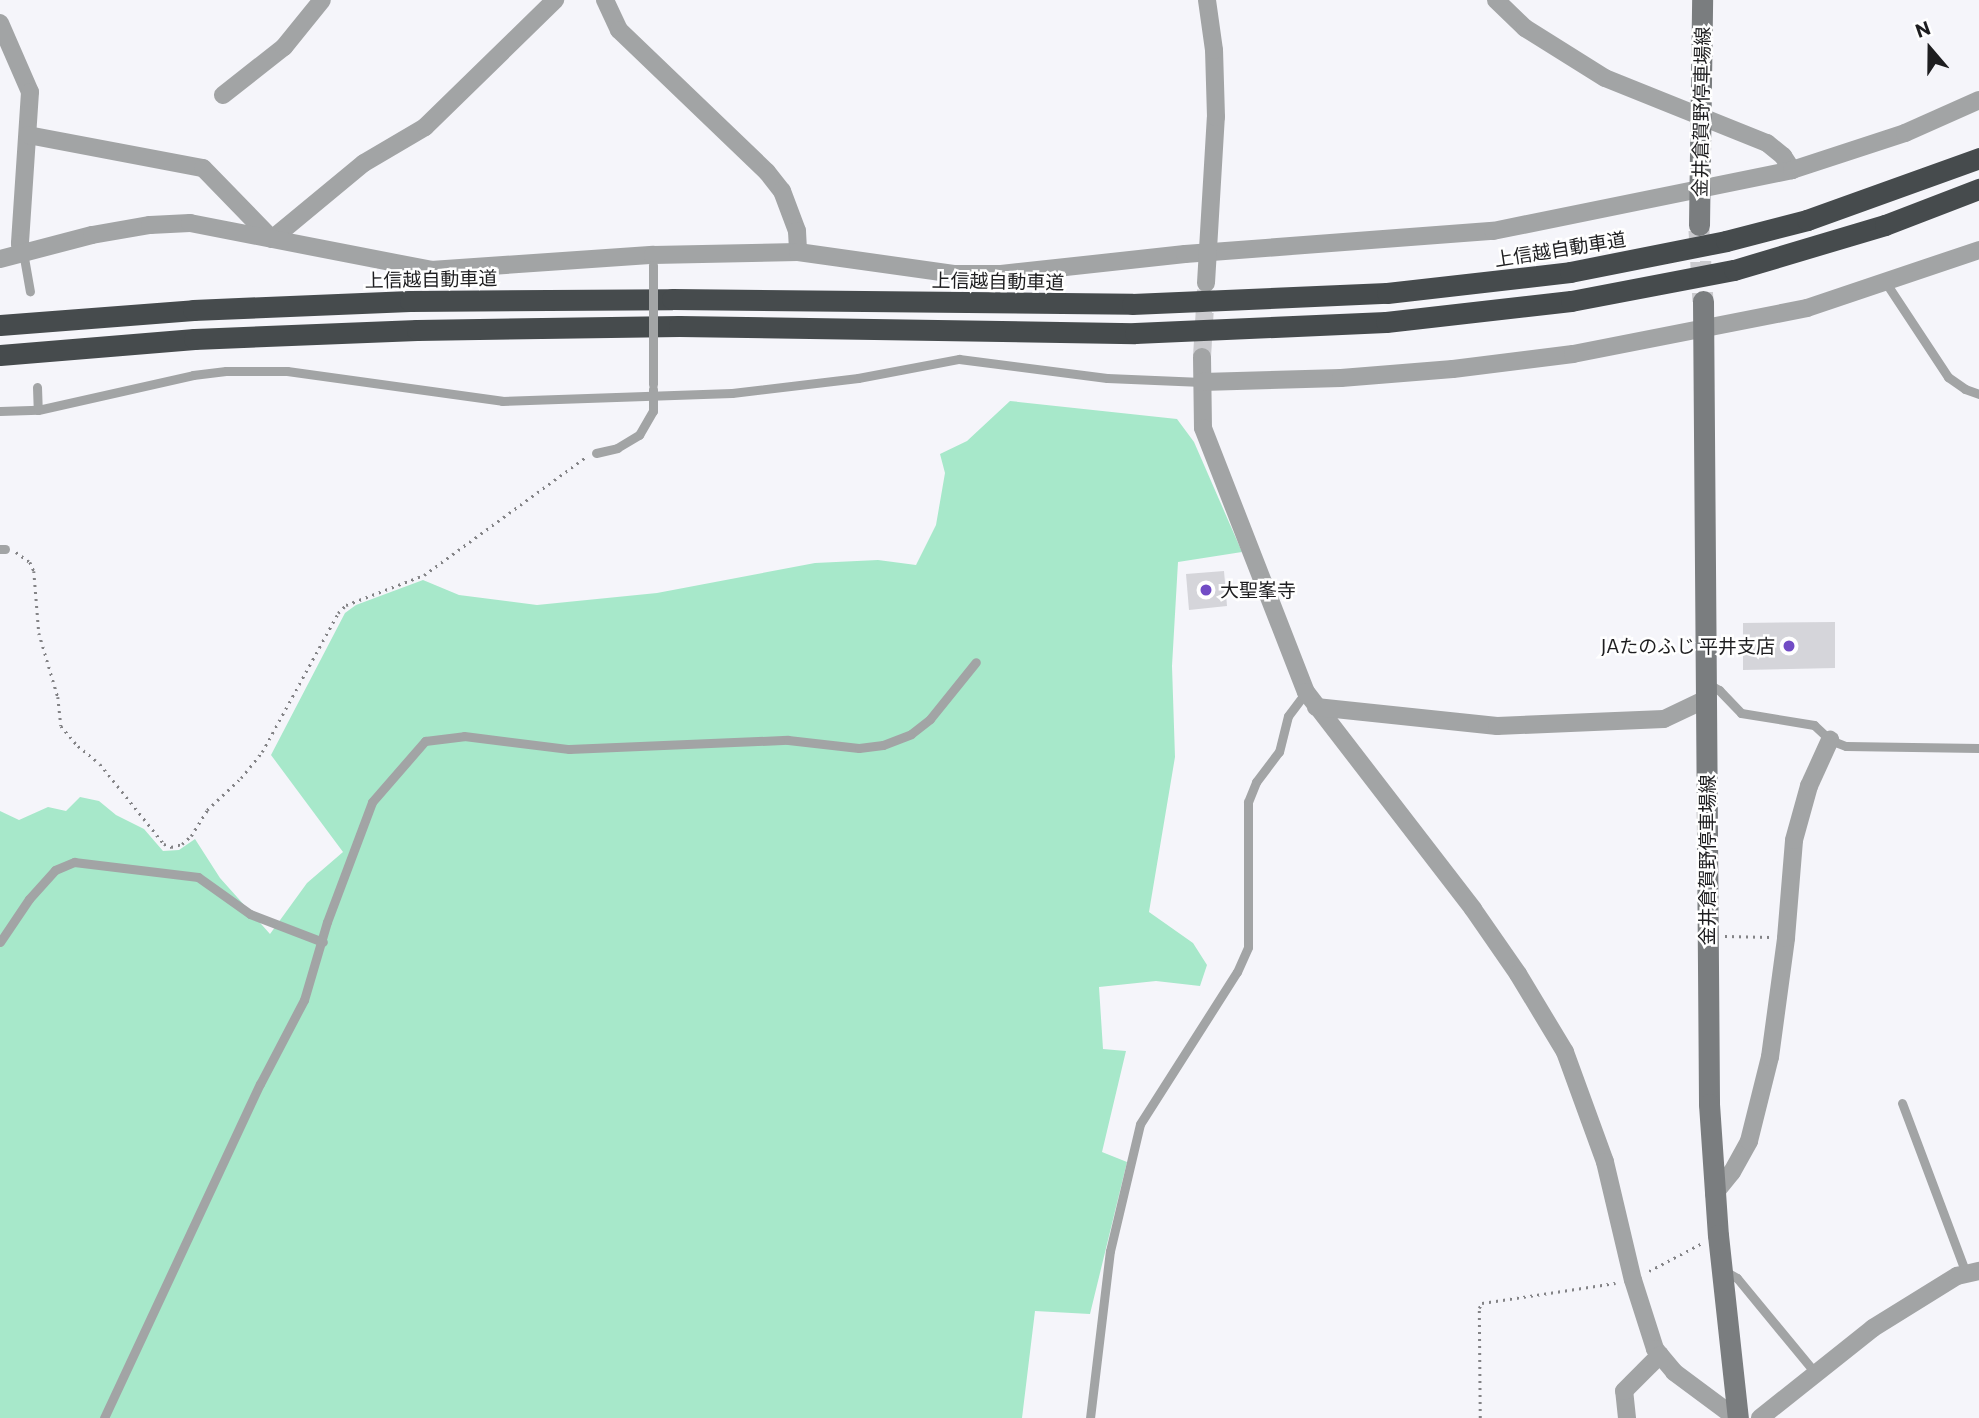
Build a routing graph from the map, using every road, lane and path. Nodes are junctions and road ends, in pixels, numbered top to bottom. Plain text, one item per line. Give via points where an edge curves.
1 (322, 0) edge
2 (555, 0) edge
3 (605, 0) edge
4 (1207, 0) edge
5 (1496, 0) edge
6 (1702, 0) edge
7 (0, 23) edge
8 (223, 95) dead end
9 (1979, 100) edge
10 (1701, 117) junction
11 (28, 135) junction
12 (1979, 158) edge
13 (1792, 170) junction
14 (1979, 189) edge
15 (1700, 190) junction
16 (1699, 225) tunnel mouth
17 (272, 239) junction
18 (1979, 250) edge
19 (798, 252) junction
20 (1208, 252) junction
21 (23, 253) junction
22 (0, 259) edge
23 (653, 260) junction
24 (1206, 283) tunnel mouth
25 (1886, 284) junction
26 (30, 291) dead end
27 (1703, 301) tunnel mouth
28 (0, 325) edge
29 (1704, 330) junction
30 (0, 355) edge
31 (1202, 356) tunnel mouth
32 (1202, 382) junction
33 (37, 387) dead end
34 (653, 389) junction
35 (1979, 394) edge
36 (38, 410) junction
37 (0, 411) edge
38 (596, 453) joint
39 (2, 549) edge
40 (976, 662) dead end
41 (1706, 691) junction
42 (1311, 700) junction
43 (1830, 740) junction
44 (1979, 748) edge
45 (1708, 936) junction
46 (1786, 938) junction
47 (0, 942) edge
48 (323, 942) junction
49 (1902, 1103) dead end
50 (1714, 1194) junction
51 (1718, 1235) junction
52 (1721, 1269) junction
53 (1973, 1272) edge
54 (1633, 1280) junction
55 (1660, 1355) junction
56 (1817, 1375) junction
57 (104, 1418) edge
58 (1090, 1418) edge
59 (1480, 1418) edge
60 (1627, 1418) edge
61 (1737, 1418) edge
62 (1760, 1418) edge

1 - 8 street via 284,47
2 - 17 street via 425,127 363,163
3 - 19 street via 620,30 768,172 782,191 797,230
4 - 20 street via 1216,91
5 - 10 street via 1525,28 1605,78
6 - 10 main road, 金井倉賀野停車場線
7 - 11 street via 30,93
9 - 13 street via 1905,133
10 - 13 street via 1767,143
10 - 15 main road, 金井倉賀野停車場線
11 - 17 street via 203,168
11 - 21 street
12 - 28 highway, 上信越自動車道 via 1856,203 1726,240 1570,272 1387,293 1119,304 423,301 193,310
13 - 15 street
14 - 30 highway via 1885,225 1734,270 1571,301 1399,321 1135,333 679,327 417,330 194,339
15 - 16 main road, 金井倉賀野停車場線
15 - 20 street via 1493,231
17 - 21 street via 190,223 150,225
17 - 23 street via 431,270
18 - 25 street
19 - 20 street via 974,275
19 - 23 street
20 - 24 street
21 - 22 street
21 - 26 lane
23 - 34 lane, bridge
25 - 29 street via 1807,309
25 - 35 lane via 1948,377
27 - 29 main road, 金井倉賀野停車場線
29 - 32 street via 1573,354 1453,369
29 - 41 main road, 金井倉賀野停車場線
31 - 32 street
32 - 34 lane via 1107,377 959,359 794,387 732,393
32 - 42 street via 1203,428
33 - 36 lane
34 - 36 lane via 502,401 287,372 226,371
34 - 38 lane via 653,411 639,435
36 - 37 lane
38 - 39 path via 561,473 424,575 338,612 262,752 207,810 191,836 170,847 100,764 61,726 40,633 34,571 21,554
40 - 48 lane via 930,719 911,734 883,745 859,748 788,740 569,749 464,736 425,741 372,802
41 - 42 street via 1664,719 1497,726
41 - 43 lane via 1719,690 1741,713 1814,725
41 - 45 main road, 金井倉賀野停車場線
42 - 54 street via 1473,909 1565,1052 1605,1162
42 - 58 lane via 1289,716 1279,752 1256,782 1248,802 1248,947 1237,972 1140,1124 1110,1251
43 - 44 lane via 1846,746
43 - 46 street via 1809,786 1794,840
45 - 46 path
45 - 50 main road, 金井倉賀野停車場線
46 - 50 street via 1770,1057 1749,1141
47 - 48 lane via 55,870 74,862 198,877 250,914
48 - 57 lane via 304,1000 236,1134
49 - 53 lane
50 - 51 main road, 金井倉賀野停車場線
51 - 52 main road, 金井倉賀野停車場線
51 - 54 path
52 - 56 lane via 1737,1278
52 - 61 main road, 金井倉賀野停車場線
53 - 56 street via 1873,1328
54 - 55 street
54 - 59 path via 1482,1303
55 - 60 street via 1624,1391
55 - 61 street via 1674,1372
56 - 62 street

